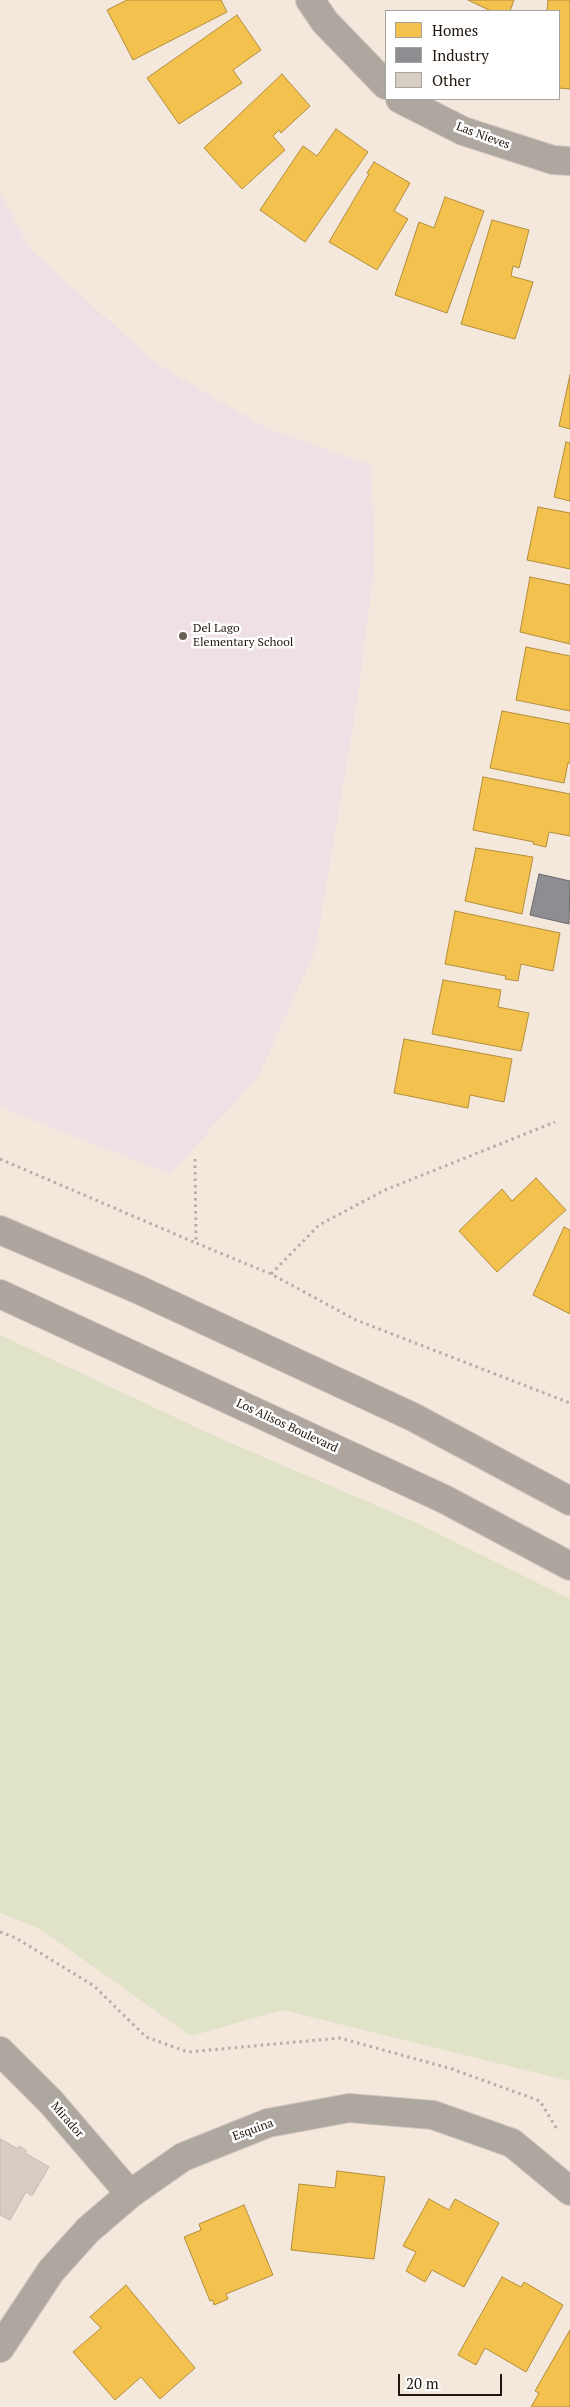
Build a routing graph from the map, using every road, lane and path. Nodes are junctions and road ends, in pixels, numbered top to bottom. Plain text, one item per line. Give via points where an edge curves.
1 (310, 0) edge
2 (385, 84) edge
3 (402, 100) edge
4 (570, 161) edge
5 (555, 1122) dead end
6 (0, 1159) edge
7 (195, 1159) dead end
8 (0, 1230) edge
9 (196, 1243) junction
10 (271, 1274) junction
11 (0, 1294) edge
12 (570, 1403) edge
13 (570, 1501) edge
14 (570, 1566) edge
15 (0, 1932) edge
16 (0, 2051) edge
17 (558, 2131) dead end
18 (570, 2190) edge
19 (130, 2194) junction
20 (0, 2348) edge

1 - 2 street via 325,22
3 - 4 street, Las Nieves via 463,131 554,160
5 - 10 path via 386,1190 319,1225
6 - 9 path
7 - 9 path
8 - 13 main road via 137,1289 412,1417
9 - 10 path
10 - 12 path via 356,1320
11 - 14 main road, Los Alisos Boulevard via 444,1499
15 - 17 path via 16,1938 94,1986 146,2037 188,2052 340,2038 452,2069 540,2101
16 - 19 street, Mirador via 51,2102
18 - 19 street, Esquina via 512,2143 433,2115 349,2108 268,2123 183,2157
19 - 20 street, Esquina via 88,2230 52,2271

